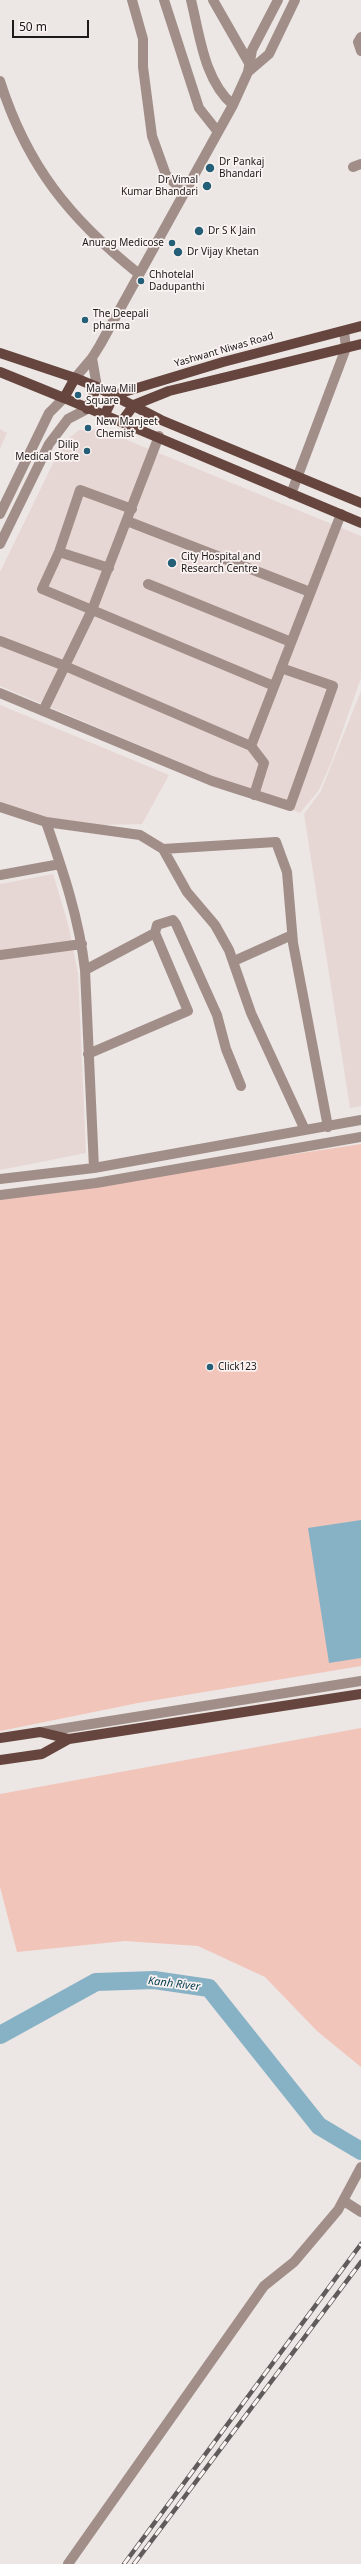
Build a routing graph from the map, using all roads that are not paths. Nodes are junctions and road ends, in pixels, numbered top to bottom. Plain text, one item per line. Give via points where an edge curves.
1 (132, 0) edge
2 (164, 0) edge
3 (191, 0) edge
4 (213, 0) edge
5 (278, 0) edge
6 (295, 0) edge
7 (361, 37) edge
8 (361, 51) edge
9 (248, 67) junction
10 (0, 81) edge
11 (234, 105) junction
12 (218, 132) junction
13 (184, 192) junction
14 (139, 274) junction
15 (361, 326) edge
16 (344, 331) junction
17 (361, 344) edge
18 (346, 348) junction
19 (0, 353) edge
20 (92, 358) junction
21 (0, 372) edge
22 (75, 378) junction
23 (97, 388) junction
24 (114, 395) junction
25 (64, 398) junction
26 (134, 405) junction
27 (87, 409) junction
28 (105, 414) junction
29 (122, 421) junction
30 (159, 436) junction
31 (297, 477) junction
32 (291, 494) junction
33 (361, 503) edge
34 (132, 509) junction
35 (0, 514) edge
36 (340, 514) junction
37 (127, 521) junction
38 (361, 522) edge
39 (0, 544) edge
40 (59, 552) junction
41 (109, 568) junction
42 (148, 584) dead end
43 (310, 592) junction
44 (92, 610) junction
45 (0, 641) edge
46 (291, 642) junction
47 (65, 666) junction
48 (281, 668) junction
49 (274, 686) junction
50 (0, 693) edge
51 (43, 711) junction
52 (251, 746) junction
53 (254, 795) junction
54 (0, 807) edge
55 (46, 822) junction
56 (163, 849) junction
57 (60, 864) junction
58 (0, 875) edge
59 (155, 933) junction
60 (292, 935) junction
61 (82, 944) junction
62 (0, 955) edge
63 (234, 961) junction
64 (85, 970) junction
65 (88, 1054) junction
66 (241, 1086) dead end
67 (361, 1120) edge
68 (328, 1127) junction
69 (305, 1130) junction
70 (361, 1137) edge
71 (94, 1168) junction
72 (0, 1179) edge
73 (0, 1195) edge
74 (361, 1681) edge
75 (361, 1694) edge
76 (40, 1732) junction
77 (0, 1738) edge
78 (69, 1739) junction
79 (0, 1760) edge
80 (361, 2167) edge
81 (344, 2201) junction
82 (361, 2212) edge
83 (68, 2564) edge

1 - 13 street via 143,39 143,67 152,136 166,175
2 - 12 street via 200,108
3 - 11 street via 212,77 220,94
4 - 9 street
5 - 9 street via 252,50
6 - 9 street via 269,54
7 - 8 street via 358,42
9 - 11 street
10 - 14 street via 20,136 63,203 103,245
11 - 12 street
12 - 13 street
13 - 14 street
14 - 20 street
15 - 16 main road, Yashwant Niwas Road
16 - 18 street
16 - 24 main road, Yashwant Niwas Road via 223,362
17 - 18 main road
18 - 26 main road via 169,391
18 - 31 street
19 - 22 main road
20 - 22 street
20 - 23 street
21 - 25 main road
22 - 23 main road
22 - 25 main road
23 - 24 main road
23 - 27 main road
24 - 26 main road
24 - 28 main road
25 - 27 main road
25 - 35 street via 49,413
26 - 29 main road
26 - 31 main road via 161,420
27 - 28 main road
27 - 39 street via 68,419 49,444
28 - 29 main road
29 - 30 main road
30 - 32 main road
30 - 34 street
31 - 32 street
31 - 33 main road
32 - 36 main road
34 - 37 street
34 - 40 street via 80,490
36 - 38 main road
36 - 43 street
37 - 41 street
37 - 43 street
40 - 41 street
40 - 44 street via 42,589
41 - 44 street
42 - 46 street
43 - 46 street
44 - 47 street
44 - 49 street
45 - 47 street
46 - 48 street
47 - 51 street
47 - 52 street
48 - 49 street
48 - 53 street via 334,686 290,806
49 - 52 street
50 - 51 street
51 - 53 street via 212,781
52 - 53 street via 264,763
54 - 55 street
55 - 56 street via 140,835
55 - 57 street
56 - 60 street via 276,842 287,872
56 - 63 street via 187,892 215,924
57 - 58 street
57 - 61 street via 71,896
59 - 64 street
59 - 65 street via 188,1011
59 - 66 street via 155,925 175,921 217,1015 226,1049
60 - 63 street
60 - 68 street
61 - 62 street
61 - 64 street
63 - 69 street via 251,1014
64 - 65 street
65 - 71 street
67 - 68 street
68 - 69 street
69 - 71 street
70 - 73 street via 96,1183
71 - 72 street
74 - 76 street
75 - 78 main road
76 - 77 main road
76 - 78 main road
78 - 79 main road via 42,1754
80 - 81 street
81 - 82 street
81 - 83 street via 294,2262 264,2286

